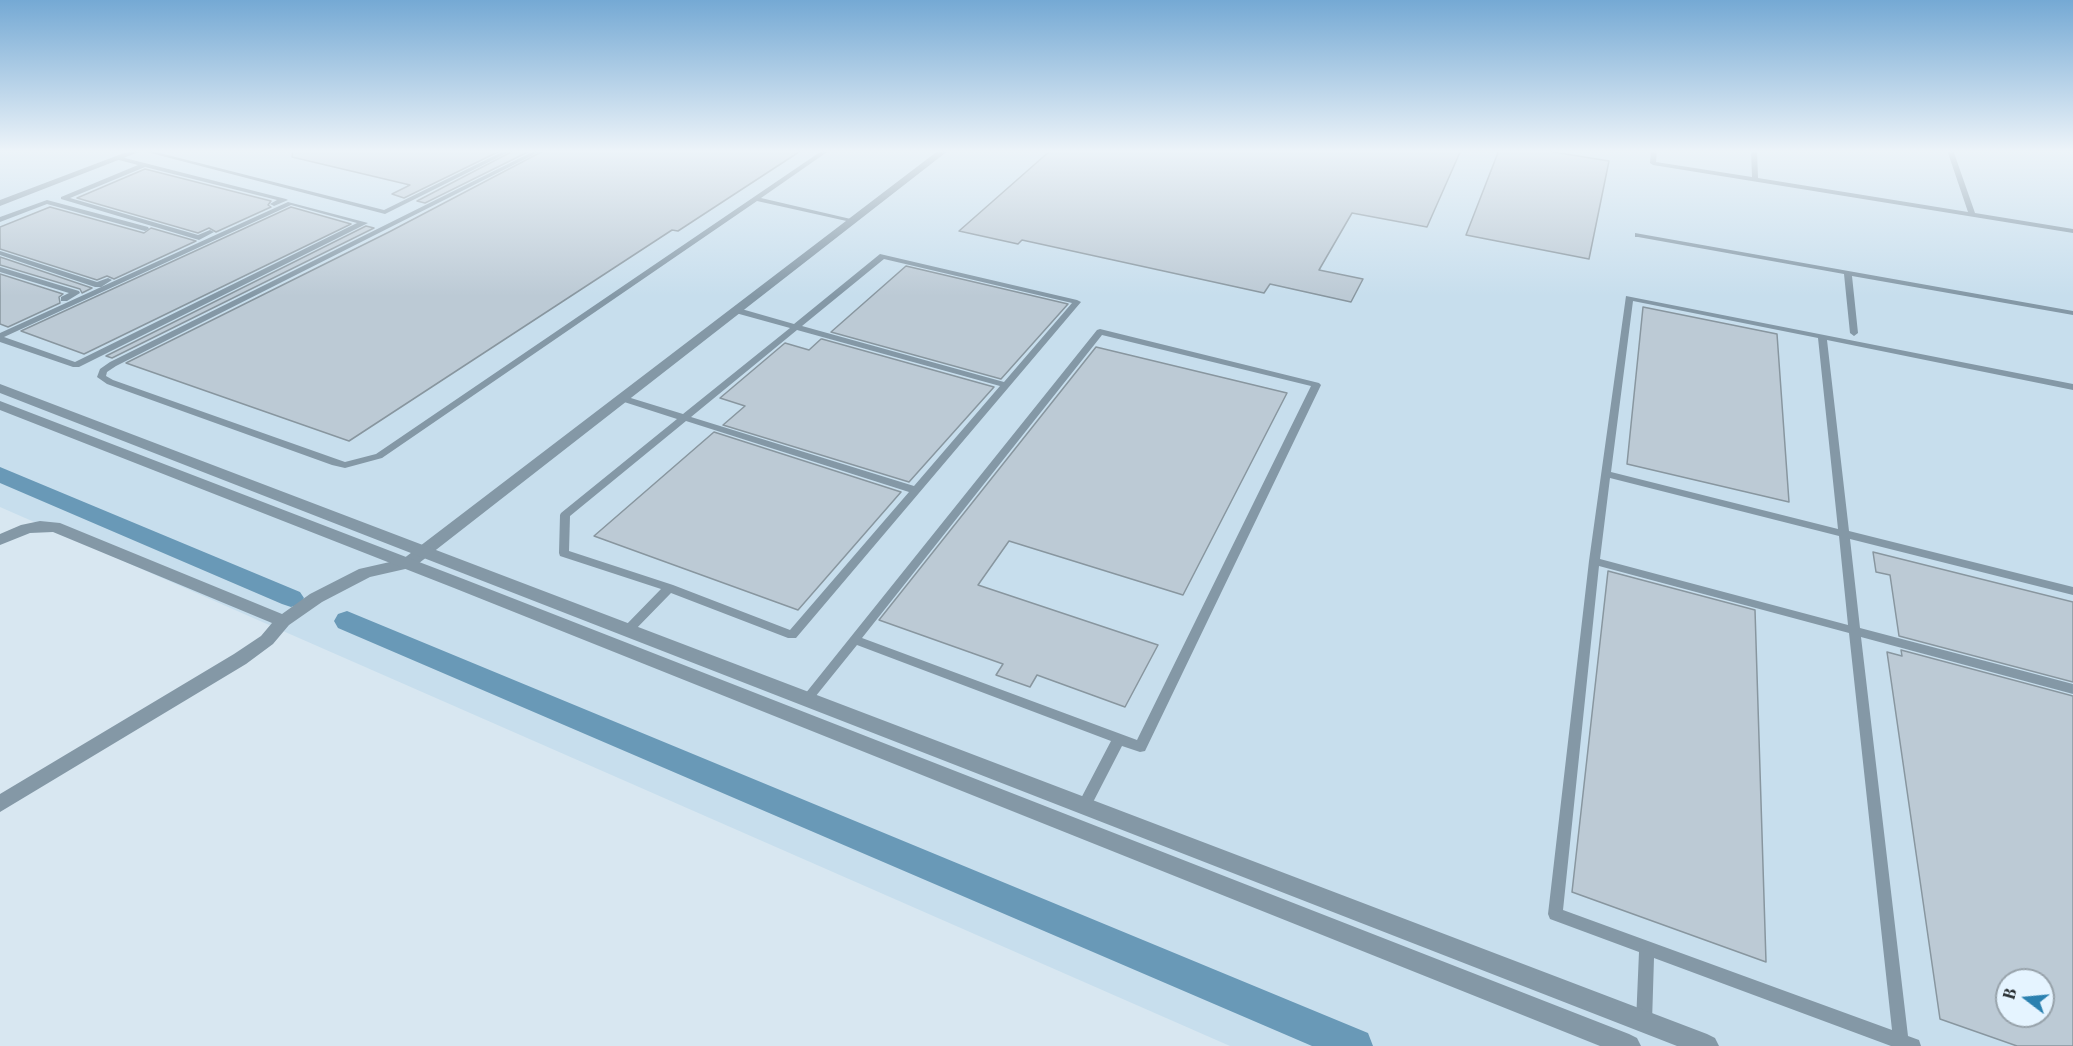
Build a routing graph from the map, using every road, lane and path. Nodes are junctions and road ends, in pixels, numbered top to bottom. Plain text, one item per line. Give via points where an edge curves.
1 (66, 199) edge
2 (279, 199) edge
3 (334, 199) edge
4 (412, 199) edge
5 (443, 199) edge
6 (756, 199) joint
7 (879, 199) edge
8 (1878, 199) edge
9 (1967, 199) edge
10 (1972, 214) junction
11 (0, 220) edge
12 (851, 220) junction
13 (2073, 231) edge
14 (1638, 235) dead end
15 (0, 253) edge
16 (0, 269) edge
17 (1848, 273) junction
18 (735, 310) junction
19 (2073, 313) edge
20 (795, 327) junction
21 (0, 328) edge
22 (1854, 333) dead end
23 (1822, 337) junction
24 (0, 338) edge
25 (1005, 385) junction
26 (2073, 387) edge
27 (0, 388) edge
28 (621, 398) junction
29 (0, 405) edge
30 (684, 418) junction
31 (1605, 474) junction
32 (915, 490) junction
33 (1844, 534) junction
34 (0, 540) edge
35 (423, 551) junction
36 (1594, 561) junction
37 (408, 563) junction
38 (669, 588) junction
39 (2073, 591) edge
40 (283, 621) junction
41 (628, 630) junction
42 (1855, 631) junction
43 (855, 640) junction
44 (2073, 689) edge
45 (807, 699) junction
46 (1119, 739) junction
47 (0, 804) edge
48 (1084, 806) junction
49 (1647, 947) junction
50 (1644, 1022) junction
51 (1907, 1044) edge
52 (1629, 1046) edge
53 (1707, 1046) edge

1 - 2 lane via 199,238 284,200
3 - 4 lane via 385,212
5 - 6 lane via 113,364 101,377 335,463 360,462 379,456
6 - 12 lane
7 - 12 street
8 - 10 lane
9 - 10 lane
10 - 13 lane
11 - 15 lane via 47,202 191,242 98,285
12 - 18 street
14 - 17 lane
16 - 21 lane via 76,293
17 - 19 lane
17 - 22 lane
18 - 20 lane
18 - 28 street
20 - 25 lane
20 - 25 lane via 883,255 1077,302
20 - 30 lane
23 - 26 lane
23 - 31 lane via 1629,298
23 - 33 lane
24 - 24 lane via 290,203 364,223 76,365
25 - 32 lane
27 - 35 street
28 - 30 lane
28 - 35 street
29 - 37 street
30 - 32 lane
30 - 38 lane via 565,515 564,554
31 - 33 lane
31 - 36 lane
32 - 38 lane via 792,634
33 - 39 lane
33 - 42 lane
34 - 40 street via 26,529 55,527
35 - 37 street
35 - 41 street
36 - 42 lane
36 - 49 lane via 1554,914
37 - 40 street via 365,573 316,598
37 - 52 street
38 - 41 lane
40 - 47 street via 267,640 240,659
41 - 45 street
42 - 44 lane
42 - 51 lane
43 - 45 lane
43 - 46 lane
43 - 46 lane via 1100,332 1316,385 1140,747
45 - 48 street
46 - 48 lane
48 - 50 street
49 - 50 lane
49 - 51 lane
50 - 53 street

